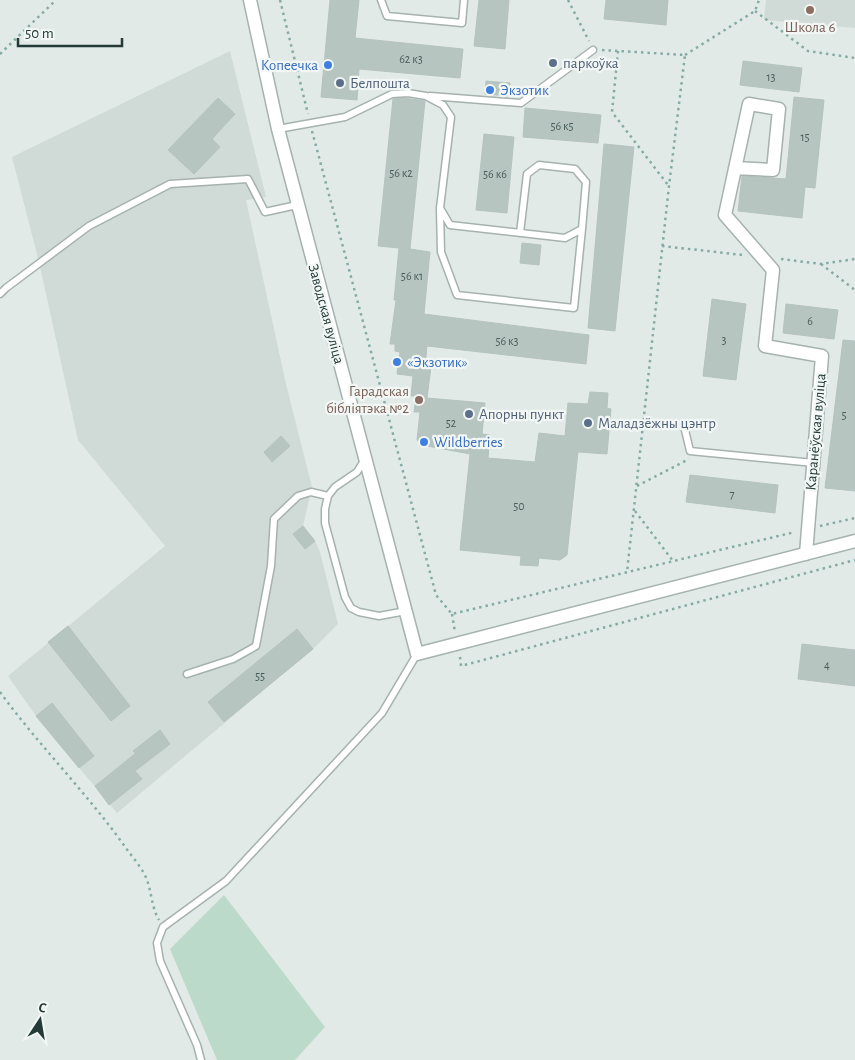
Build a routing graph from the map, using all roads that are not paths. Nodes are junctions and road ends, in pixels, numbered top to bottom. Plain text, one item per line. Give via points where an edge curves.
1 (250, 0) edge
2 (381, 0) edge
3 (464, 0) edge
4 (593, 50) road end
5 (426, 96) junction
6 (278, 129) junction
7 (735, 168) junction
8 (297, 205) junction
9 (440, 208) junction
10 (582, 229) junction
11 (520, 233) junction
12 (0, 294) edge
13 (685, 430) dead end
14 (365, 458) junction
15 (814, 463) junction
16 (328, 496) junction
17 (855, 541) edge
18 (806, 554) junction
19 (406, 611) junction
20 (418, 654) junction
21 (187, 674) dead end
22 (202, 1060) edge

1 - 6 street, Заводская вуліца
2 - 3 lane via 387,16 462,22
4 - 5 lane via 521,103
5 - 6 lane via 392,94 345,117
5 - 9 lane via 443,105 452,117
6 - 8 street, Заводская вуліца
7 - 7 street, Каранёўская вуліца via 774,170 779,108 749,104
7 - 15 street, Каранёўская вуліца via 725,215 773,270 765,346 822,356
8 - 12 lane via 266,212 248,179 170,184 89,226
8 - 14 street, Заводская вуліца
9 - 10 lane via 442,252 457,295 574,308
9 - 11 lane via 450,225
10 - 11 lane via 565,238
10 - 11 lane via 586,182 575,169 539,165 527,174
13 - 15 lane via 690,451
14 - 16 lane via 357,472
14 - 19 street, Заводская вуліца
15 - 18 street, Каранёўская вуліца
16 - 19 lane via 325,523 344,597 351,608 379,616
16 - 21 lane via 311,492 298,496 274,520 272,566 256,646 233,659
17 - 18 street
18 - 20 street
19 - 20 street, Заводская вуліца
20 - 22 lane via 382,713 226,881 163,927 157,943 160,961

